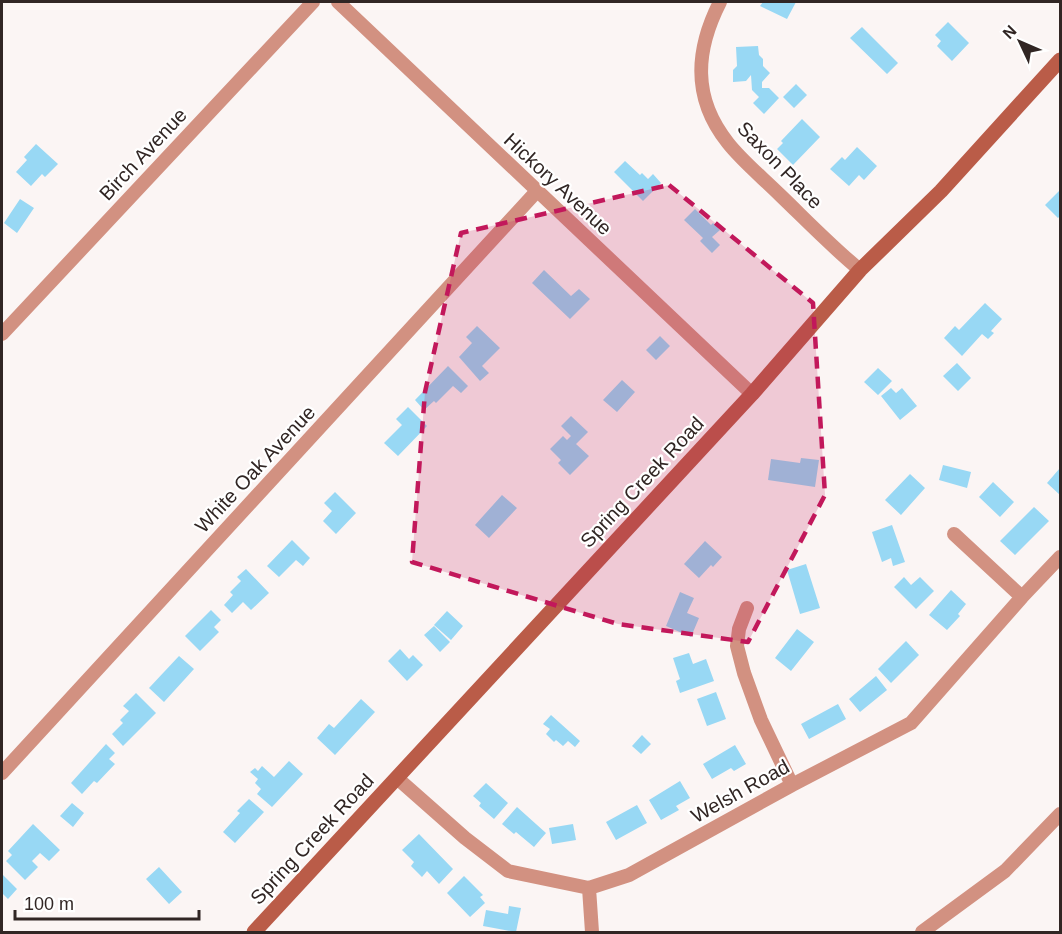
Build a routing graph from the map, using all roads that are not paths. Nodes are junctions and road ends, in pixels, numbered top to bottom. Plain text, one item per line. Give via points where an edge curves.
1 (313, 2) edge
2 (338, 2) edge
3 (720, 2) edge
4 (1060, 60) edge
5 (537, 191) junction
6 (860, 270) junction
7 (2, 334) edge
8 (752, 394) junction
9 (954, 534) dead end
10 (1060, 556) edge
11 (1022, 597) junction
12 (747, 608) dead end
13 (2, 773) edge
14 (397, 778) junction
15 (792, 784) junction
16 (1060, 814) edge
17 (589, 888) junction
18 (254, 933) edge
19 (592, 933) edge
20 (922, 933) edge

1 - 7 street, Birch Avenue
2 - 5 street, Hickory Avenue
3 - 6 street, Saxon Place via 711,19 701,60 702,93 709,112 729,144
4 - 6 main road, Spring Creek Road via 941,191
5 - 8 street, Hickory Avenue
5 - 13 street, White Oak Avenue
6 - 8 main road, Spring Creek Road
8 - 14 main road, Spring Creek Road
9 - 11 street
10 - 11 street, Welsh Road
11 - 15 street, Welsh Road via 912,723
12 - 15 street via 737,645 761,720
14 - 17 street, Welsh Road via 508,871
14 - 18 main road, Spring Creek Road
15 - 17 street, Welsh Road via 629,875
16 - 20 street via 1005,871
17 - 19 street

